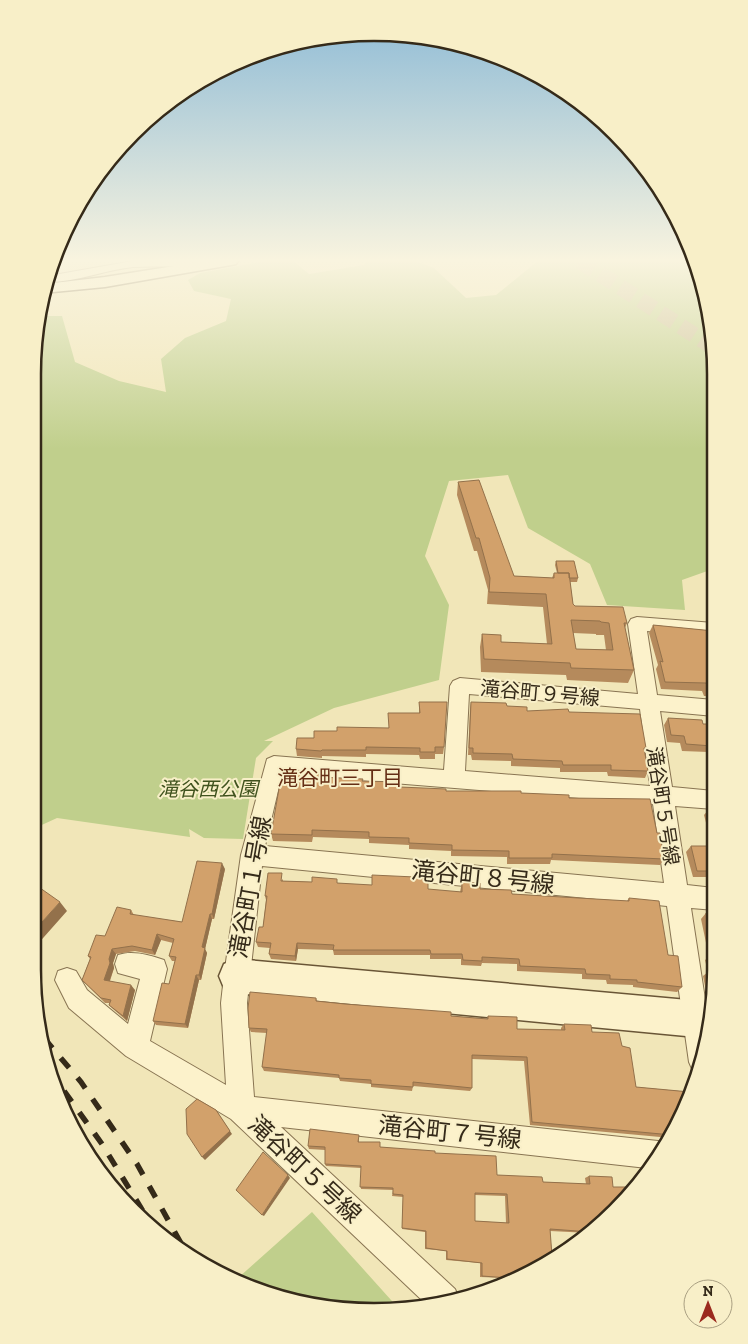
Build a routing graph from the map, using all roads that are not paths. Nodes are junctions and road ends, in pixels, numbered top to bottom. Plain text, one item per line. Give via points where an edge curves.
1 (707, 629) edge
2 (648, 703) junction
3 (707, 707) edge
4 (454, 779) junction
5 (662, 796) junction
6 (707, 799) edge
7 (252, 855) junction
8 (677, 896) junction
9 (707, 898) edge
10 (127, 964) dead end
11 (236, 976) junction
12 (67, 980) dead end
13 (703, 1019) edge
14 (135, 1048) junction
15 (241, 1109) junction
16 (651, 1154) edge
17 (440, 1296) edge

1 - 2 street, 滝谷町５号線 via 637,624
2 - 3 street, 滝谷町９号線
2 - 4 street, 滝谷町９号線 via 460,686
2 - 5 street, 滝谷町５号線
4 - 5 street, 滝谷町１号線
4 - 7 street, 滝谷町１号線 via 274,765
5 - 6 street, 滝谷町１号線
5 - 8 street, 滝谷町５号線
7 - 8 street, 滝谷町８号線
7 - 11 street, 滝谷町１号線
8 - 9 street, 滝谷町８号線
8 - 13 street, 滝谷町５号線
10 - 14 street via 154,970
11 - 13 street, 滝谷町１号線
11 - 15 street, 滝谷町５号線 via 234,1003
12 - 14 street via 78,999
14 - 15 street
15 - 16 street, 滝谷町７号線
15 - 17 street, 滝谷町５号線

